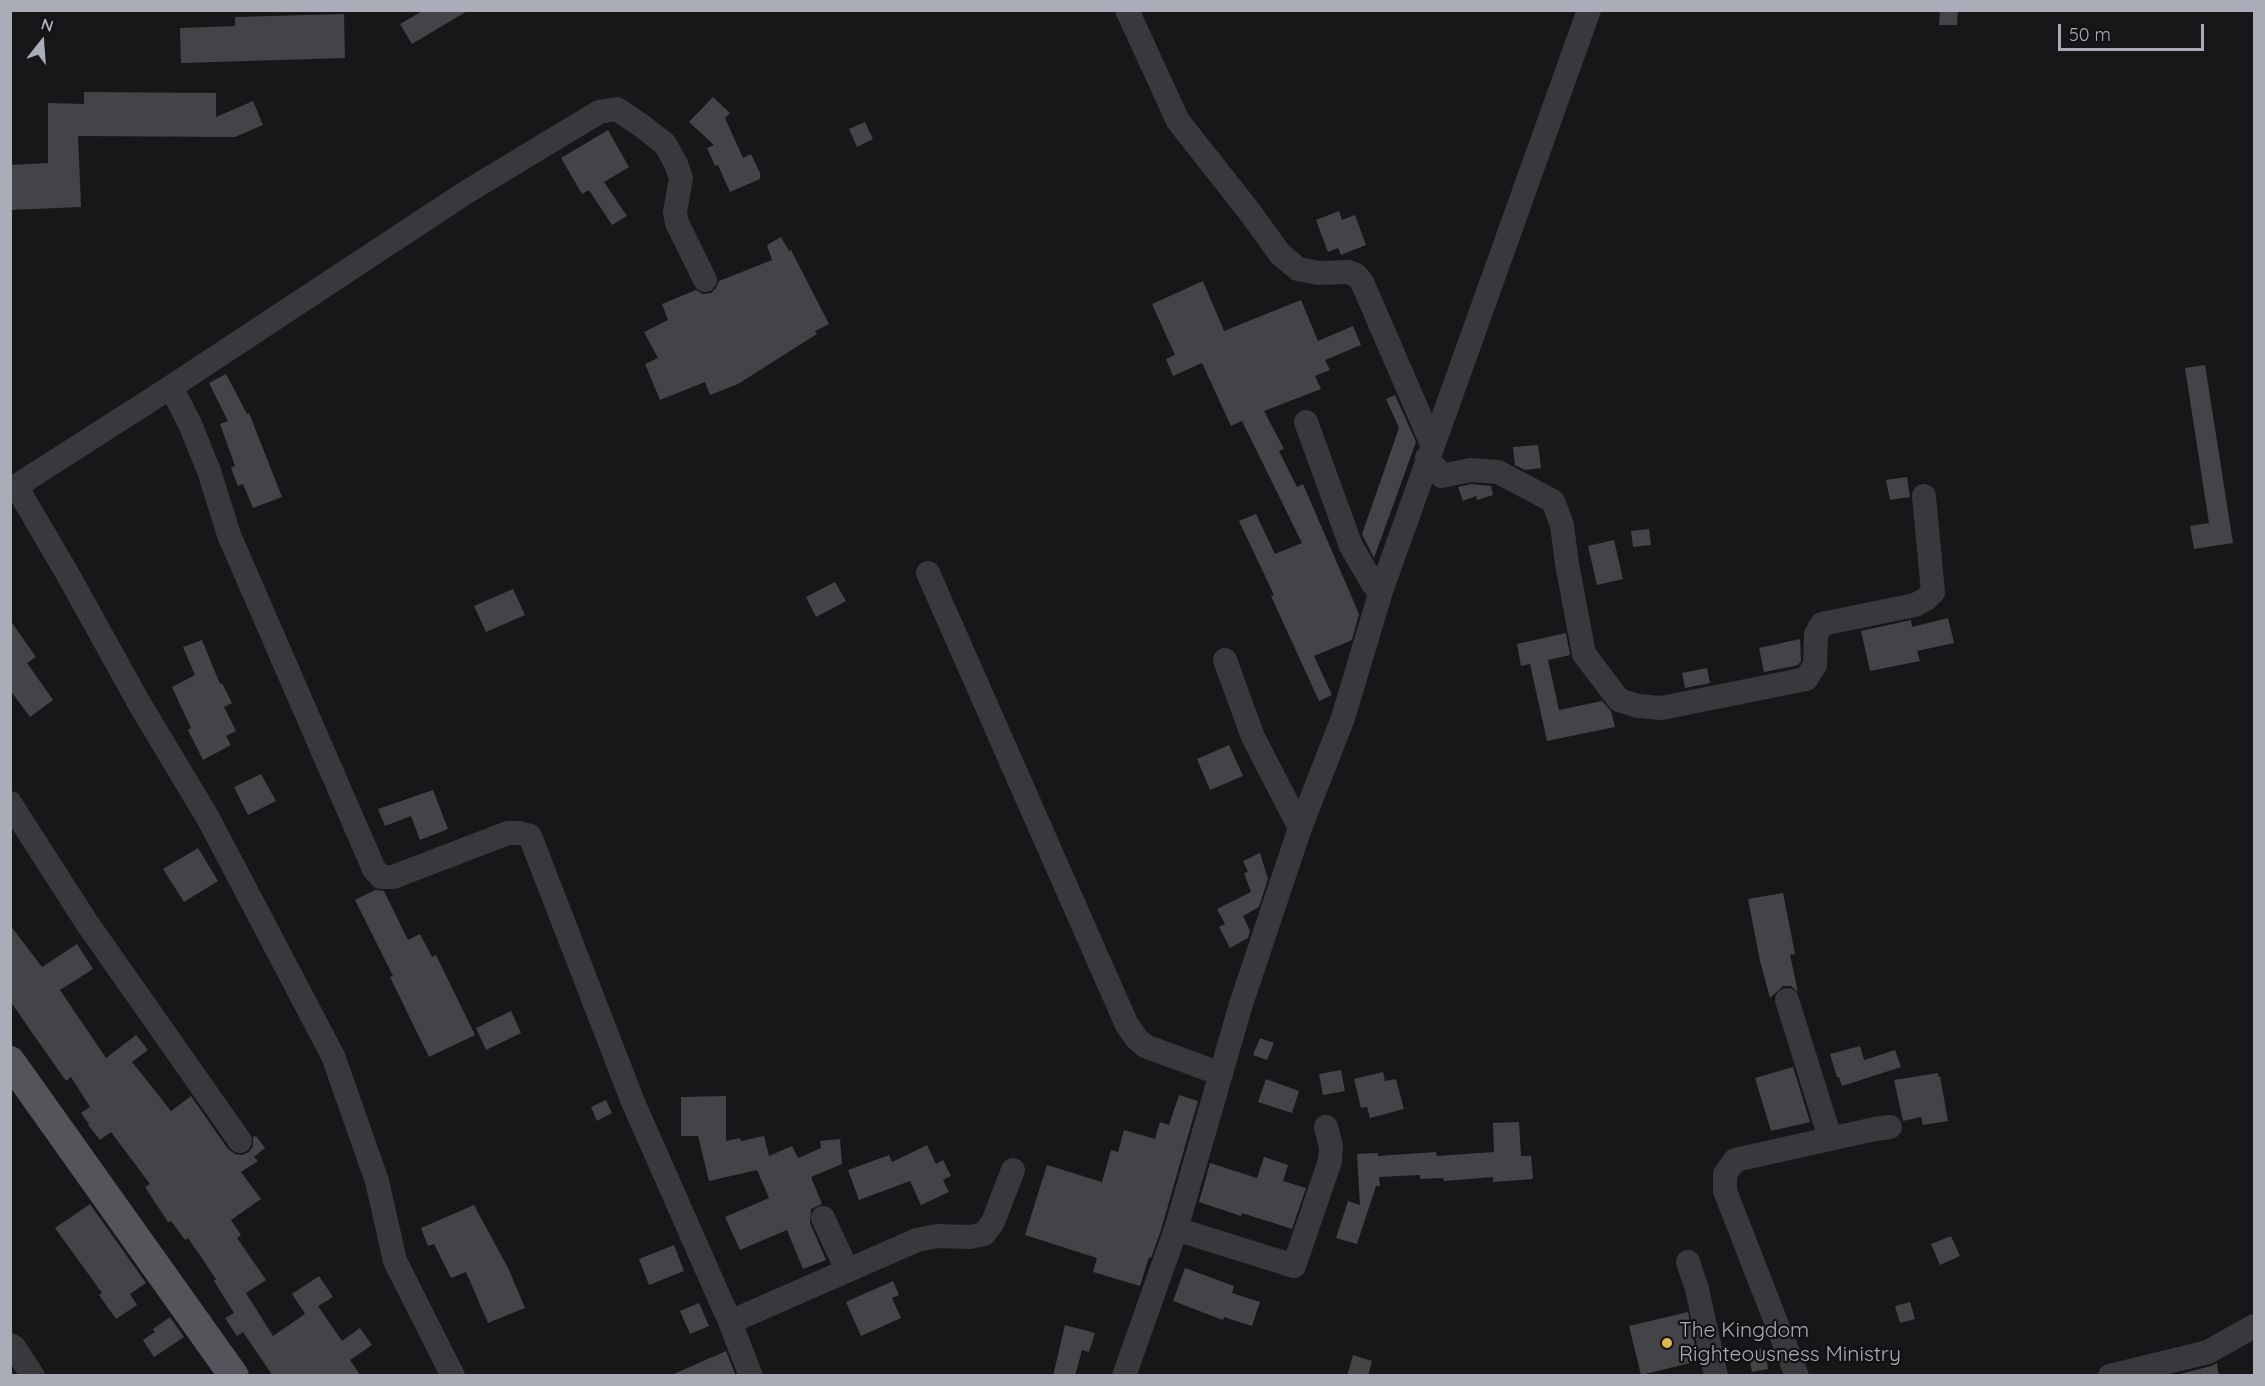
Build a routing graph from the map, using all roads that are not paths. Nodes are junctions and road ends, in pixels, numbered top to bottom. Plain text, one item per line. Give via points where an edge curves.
1 (1127, 10) edge
2 (1589, 10) edge
3 (705, 280) dead end
4 (171, 387) junction
5 (1306, 422) dead end
6 (1429, 451) junction
7 (13, 488) edge
8 (1924, 496) dead end
9 (928, 573) dead end
10 (1381, 591) junction
11 (1225, 660) dead end
12 (10, 803) edge
13 (1300, 828) junction
14 (1787, 1000) dead end
15 (10, 1061) edge
16 (1221, 1074) junction
17 (1326, 1127) dead end
18 (1890, 1127) dead end
19 (1830, 1138) junction
20 (240, 1141) dead end
21 (1013, 1170) dead end
22 (824, 1218) dead end
23 (1176, 1229) junction
24 (1688, 1262) dead end
25 (848, 1270) junction
26 (730, 1322) junction
27 (2254, 1326) edge
28 (10, 1345) edge
29 (33, 1376) edge
30 (234, 1376) edge
31 (453, 1376) edge
32 (751, 1376) edge
33 (1124, 1376) edge
34 (1716, 1376) edge
35 (1797, 1376) edge
36 (2110, 1376) edge

1 - 6 street via 1179,121 1280,255 1298,269 1348,272 1362,282
2 - 6 street
3 - 4 street via 677,223 681,178 664,144 617,109 599,112 465,193
4 - 7 street
4 - 26 street via 201,452 229,535 374,869 381,877 393,877 508,833 530,836 633,1102
5 - 10 street via 1351,546
6 - 8 street via 1442,476 1470,470 1498,472 1553,501 1562,525 1584,654 1619,700 1662,708 1806,678 1815,665 1816,634 1822,624 1926,600 1933,592
6 - 10 street
7 - 31 street via 67,573 208,818 333,1056 376,1180 395,1261
9 - 16 street via 1127,1025 1145,1046
10 - 13 street via 1343,718
11 - 13 street via 1253,737
12 - 20 street via 87,922
13 - 16 street
14 - 19 street
15 - 30 main road
16 - 23 street
17 - 23 street via 1330,1161 1294,1266
18 - 19 street
19 - 35 street via 1735,1160 1725,1174 1725,1191
21 - 25 street via 993,1222 984,1234 917,1240
22 - 25 street
23 - 33 street
24 - 34 street
25 - 26 street
26 - 32 street
27 - 36 street via 2208,1352
28 - 29 street

